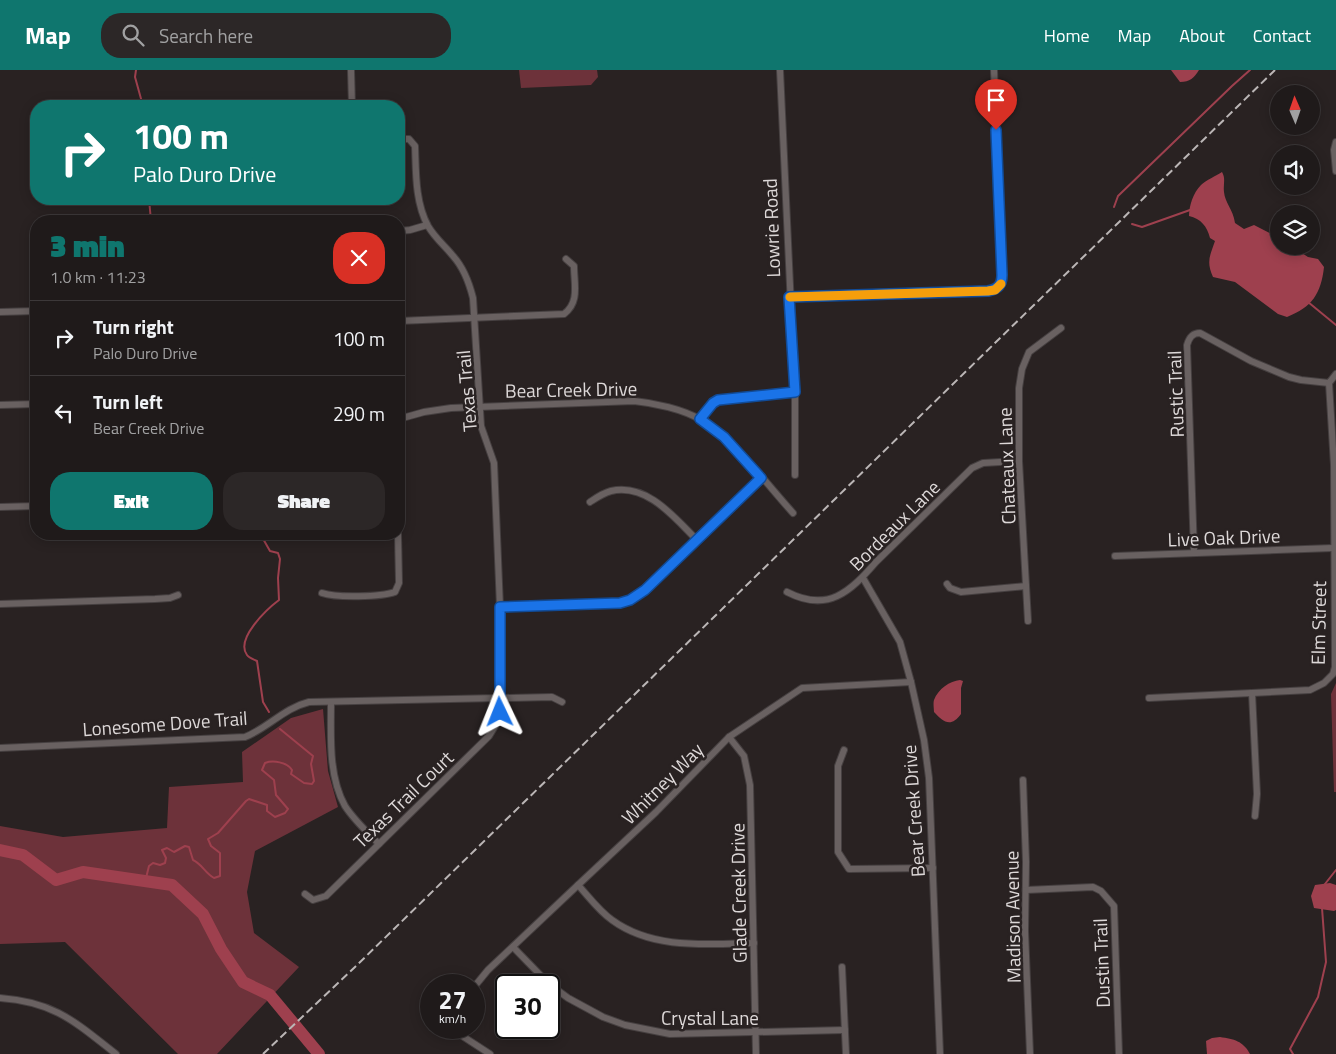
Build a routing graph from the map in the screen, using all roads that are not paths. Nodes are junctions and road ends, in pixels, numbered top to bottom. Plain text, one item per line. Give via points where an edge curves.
1 (351, 70) edge
2 (780, 70) edge
3 (994, 70) edge
4 (352, 100) edge
5 (405, 139) edge
6 (1336, 142) edge
7 (1336, 171) edge
8 (427, 225) junction
9 (405, 231) edge
10 (566, 259) dead end
11 (789, 297) junction
12 (30, 311) edge
13 (0, 312) edge
14 (475, 318) junction
15 (405, 321) edge
16 (1061, 328) dead end
17 (1336, 374) edge
18 (1329, 383) junction
19 (795, 392) junction
20 (30, 404) edge
21 (0, 405) edge
22 (480, 406) junction
23 (405, 417) edge
24 (700, 419) junction
25 (1019, 461) junction
26 (795, 475) dead end
27 (761, 478) junction
28 (590, 502) dead end
29 (30, 506) edge
30 (0, 507) edge
31 (793, 513) dead end
32 (398, 540) edge
33 (696, 540) junction
34 (1333, 548) junction
35 (1194, 553) junction
36 (1115, 556) dead end
37 (862, 578) junction
38 (947, 584) dead end
39 (1026, 586) junction
40 (787, 592) dead end
41 (322, 593) dead end
42 (178, 595) dead end
43 (0, 604) edge
44 (500, 607) junction
45 (1028, 621) dead end
46 (911, 682) junction
47 (1252, 693) junction
48 (499, 698) junction
49 (1148, 698) dead end
50 (331, 702) junction
51 (562, 702) dead end
52 (729, 737) junction
53 (0, 748) edge
54 (844, 750) dead end
55 (1023, 780) dead end
56 (1255, 816) dead end
57 (379, 844) junction
58 (932, 868) junction
59 (578, 885) junction
60 (1026, 890) junction
61 (305, 894) dead end
62 (754, 943) junction
63 (514, 947) junction
64 (842, 967) dead end
65 (485, 976) edge
66 (0, 998) edge
67 (845, 1030) junction
68 (756, 1032) junction
69 (467, 1039) edge
70 (116, 1054) edge
71 (490, 1054) edge
72 (756, 1054) edge
73 (846, 1054) edge
74 (940, 1054) edge
75 (1030, 1054) edge
76 (1119, 1054) edge

1 - 4 street
2 - 11 street, Lowrie Road
3 - 11 street via 1001,284 988,291
5 - 8 street, Texas Trail via 415,146 417,188
6 - 7 street
8 - 9 street
8 - 14 street, Texas Trail via 469,280
10 - 14 street via 574,266 575,300 572,308 564,314
11 - 19 street, Lowrie Road
12 - 13 street
14 - 15 street
14 - 22 street, Texas Trail
16 - 25 street, Chateaux Lane via 1029,352 1022,368
17 - 18 street
18 - 34 street, Elm Street via 1334,464
18 - 35 street, Rustic Trail via 1289,377 1200,333 1190,336 1187,346
19 - 24 street via 718,400
19 - 26 street, Lowrie Road
20 - 21 street
22 - 23 street, Bear Creek Drive via 437,409
22 - 24 street, Bear Creek Drive via 634,400 662,405
22 - 44 street, Texas Trail via 481,426 494,463
24 - 27 street, Bear Creek Drive via 724,437
25 - 37 street, Bordeaux Lane via 983,463 972,468
25 - 39 street, Chateaux Lane
27 - 31 street, Bear Creek Drive
27 - 33 street
28 - 33 street via 611,491 641,494 662,506
29 - 30 street
32 - 41 street via 399,583 395,592 334,596
33 - 44 street via 645,590 630,600 607,604
34 - 35 street, Live Oak Drive
34 - 47 street, Elm Street via 1333,674 1310,690
35 - 36 street, Live Oak Drive
37 - 40 street, Bordeaux Lane via 842,594 826,600 811,601
37 - 46 street, Bear Creek Drive via 900,642
38 - 39 street via 961,592
39 - 45 street, Chateaux Lane
42 - 43 street via 155,600
44 - 48 street, Texas Trail
46 - 52 street, Whitney Way via 802,688
46 - 58 street, Bear Creek Drive via 929,778
47 - 49 street, Elm Street
47 - 56 street
48 - 50 street, Lonesome Dove Trail
48 - 51 street, Lonesome Dove Trail via 552,697
48 - 57 street, Texas Trail Court via 500,712 489,736
50 - 53 street, Lonesome Dove Trail via 295,706 245,737
50 - 57 street via 331,740 337,787 354,819
52 - 59 street, Whitney Way
52 - 62 street, Glade Creek Drive via 744,756 750,785
54 - 58 street via 838,766 838,852 849,869
55 - 60 street, Madison Avenue
57 - 61 street, Texas Trail Court via 326,896 313,900
58 - 74 street, Bear Creek Drive
59 - 62 street via 614,921 651,939 672,943
59 - 63 street, Whitney Way
60 - 75 street, Madison Avenue
60 - 76 street, Dustin Trail via 1094,887 1114,906
62 - 68 street, Glade Creek Drive
63 - 65 street, Whitney Way
63 - 68 street, Crystal Lane via 549,984 568,998 625,1025 670,1034
64 - 67 street
66 - 70 street via 46,1006 71,1019
67 - 68 street, Crystal Lane
67 - 73 street
68 - 72 street, Glade Creek Drive
69 - 71 street

